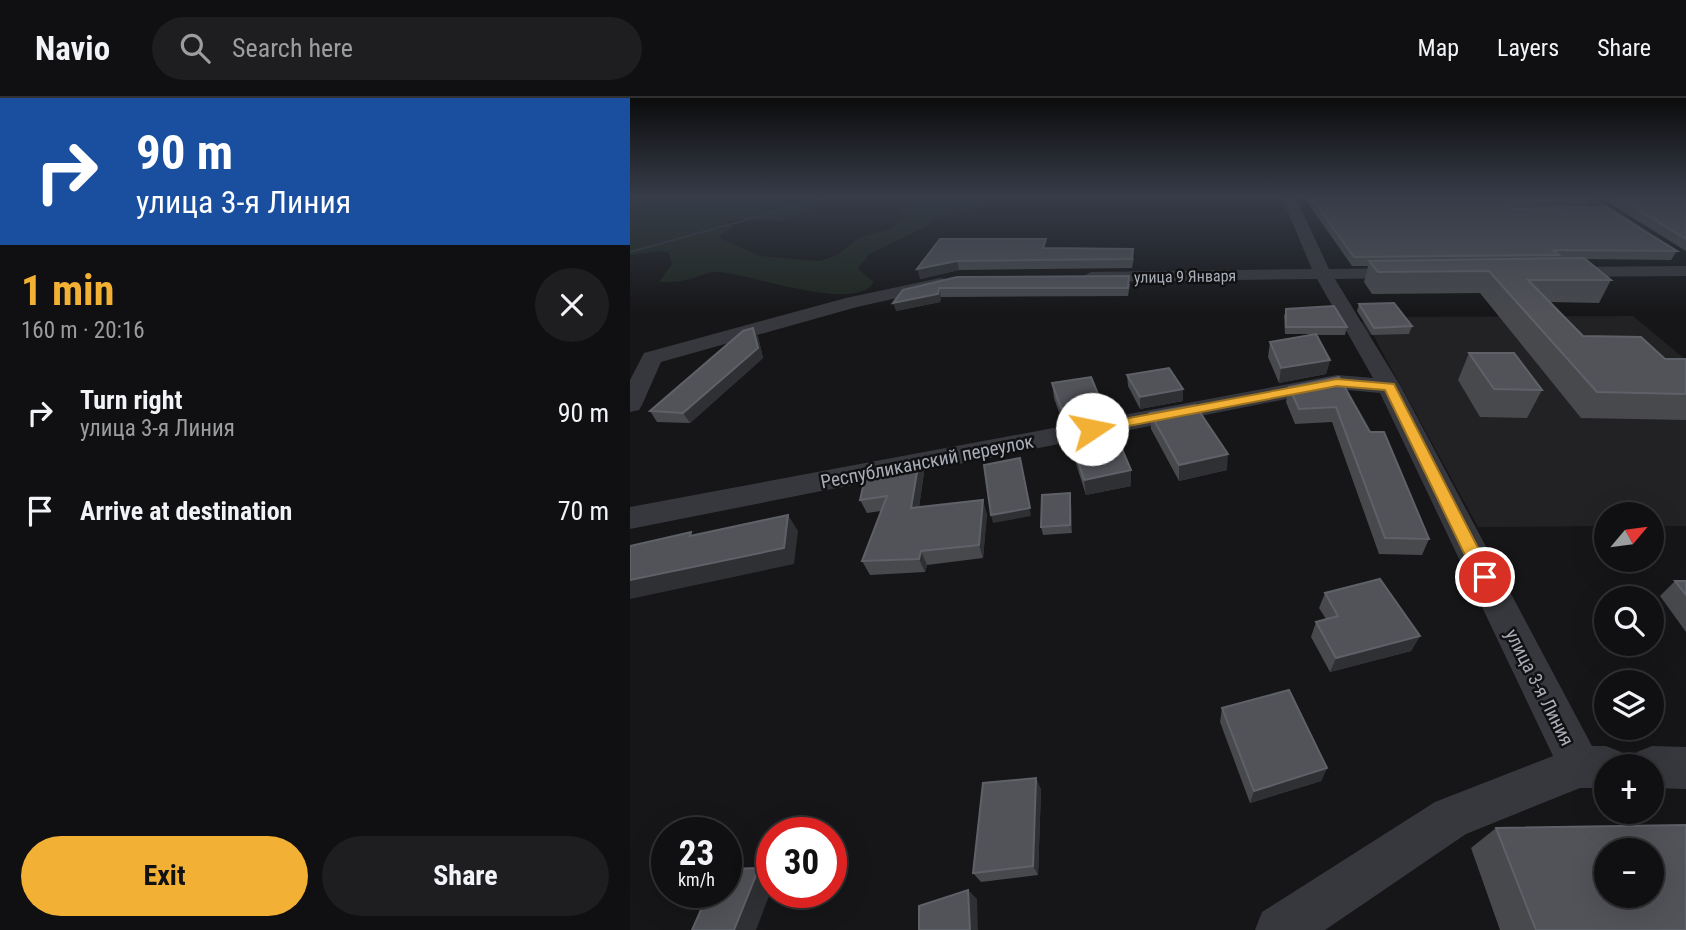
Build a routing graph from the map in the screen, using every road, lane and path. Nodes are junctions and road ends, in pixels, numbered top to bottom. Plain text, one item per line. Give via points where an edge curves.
1 (1305, 235) edge
2 (1645, 235) edge
3 (1652, 239) edge
4 (1686, 271) edge
5 (1546, 272) edge
6 (1421, 273) edge
7 (1323, 274) junction
8 (1067, 277) edge
9 (959, 278) edge
10 (1389, 387) junction
11 (630, 405) edge
12 (630, 518) edge
13 (1593, 767) edge
14 (1664, 767) edge
15 (1686, 768) edge
16 (1280, 930) edge

1 - 7 street, улица 3-я Линия
2 - 3 street
4 - 5 street
6 - 7 street, улица 9 Января
7 - 8 street, улица 9 Января
7 - 10 street, улица 3-я Линия
9 - 11 street via 853,302 652,358
10 - 12 street, Республиканский переулок via 1337,382
10 - 13 street, улица 3-я Линия
13 - 16 street via 1451,818
14 - 15 street

